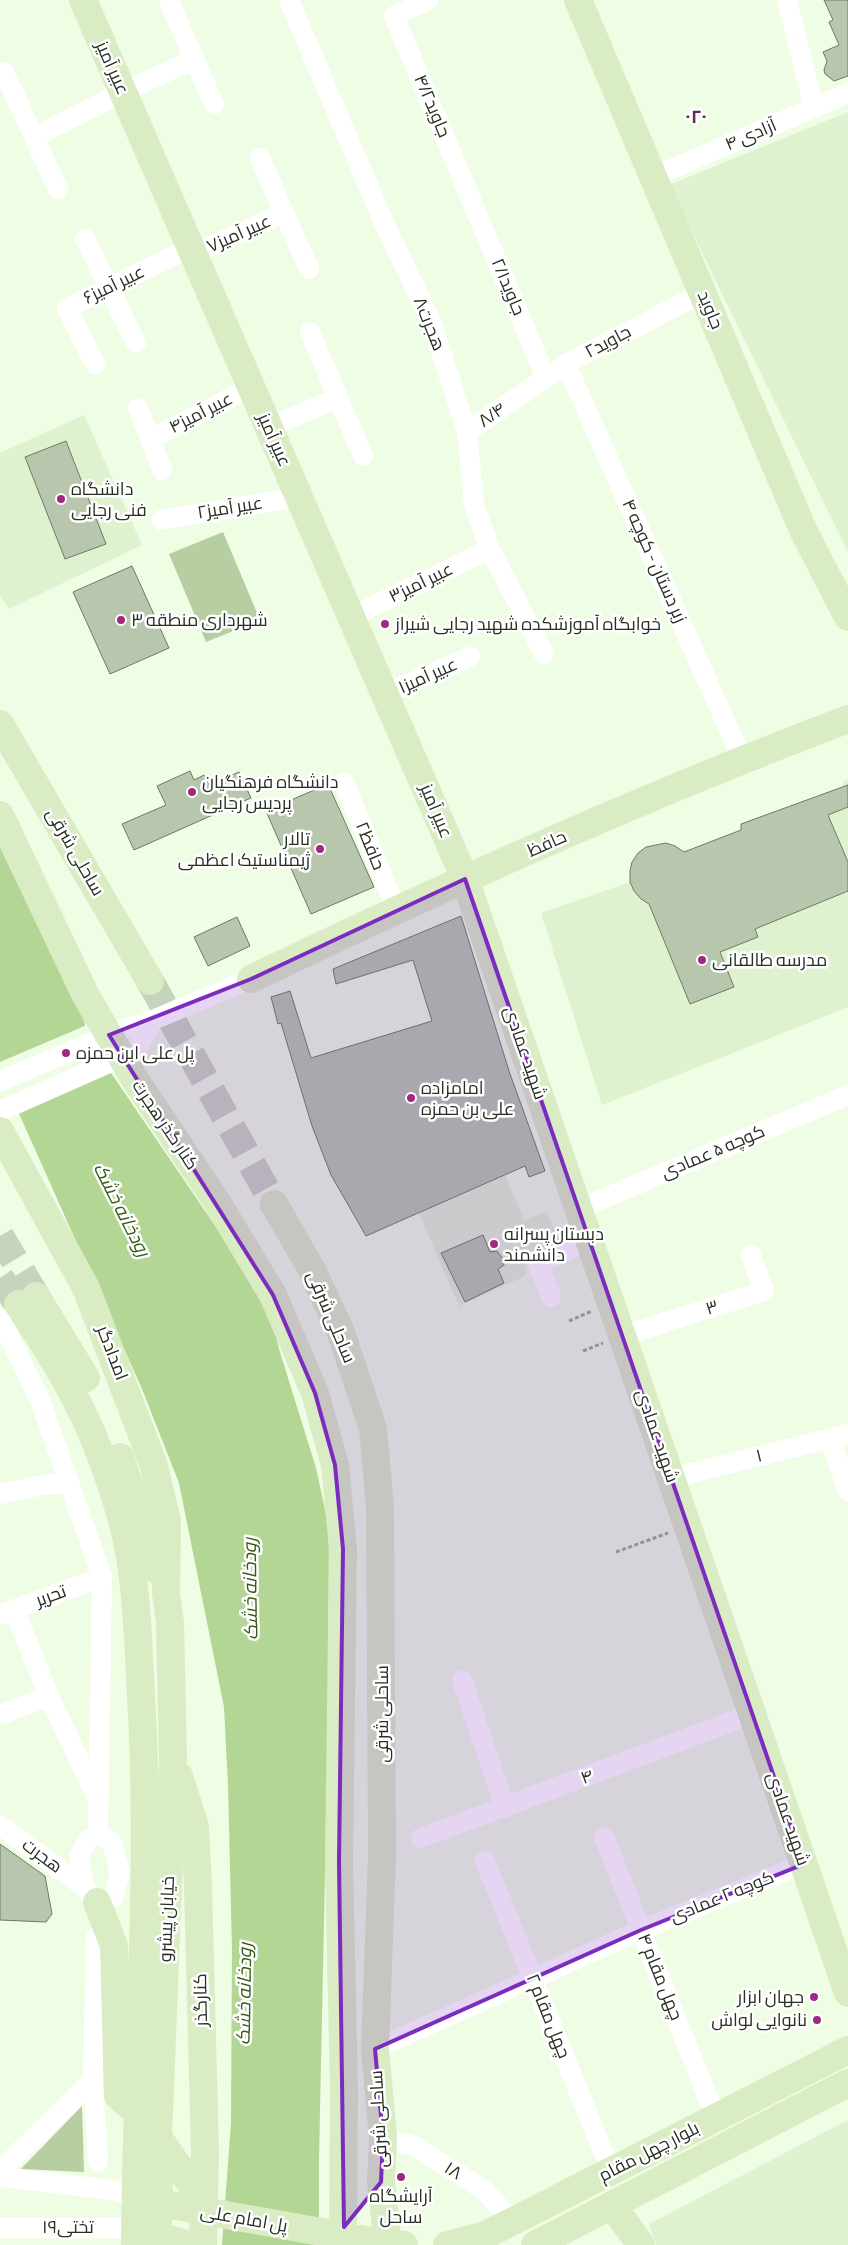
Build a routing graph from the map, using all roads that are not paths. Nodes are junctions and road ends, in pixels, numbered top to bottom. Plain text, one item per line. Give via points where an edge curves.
1 (83, 0) edge
2 (289, 0) edge
3 (428, 0) edge
4 (578, 0) edge
5 (787, 0) edge
6 (170, 4) dead end
7 (193, 60) junction
8 (4, 72) dead end
9 (123, 92) junction
10 (848, 93) edge
11 (214, 104) dead end
12 (814, 108) junction
13 (34, 137) junction
14 (260, 158) dead end
15 (653, 177) junction
16 (58, 190) dead end
17 (470, 197) joint
18 (284, 213) junction
19 (85, 239) dead end
20 (192, 251) junction
21 (309, 269) dead end
22 (110, 288) junction
23 (702, 292) junction
24 (310, 332) dead end
25 (136, 343) dead end
26 (95, 364) dead end
27 (566, 364) junction
28 (546, 378) junction
29 (251, 386) junction
30 (517, 397) joint
31 (338, 398) junction
32 (138, 408) dead end
33 (269, 427) junction
34 (467, 432) junction
35 (151, 439) junction
36 (363, 456) dead end
37 (162, 470) dead end
38 (299, 497) junction
39 (161, 520) dead end
40 (490, 549) junction
41 (848, 616) edge
42 (351, 617) junction
43 (544, 654) dead end
44 (470, 657) dead end
45 (385, 694) junction
46 (848, 719) edge
47 (0, 724) edge
48 (742, 759) junction
49 (344, 782) dead end
50 (0, 815) edge
51 (466, 879) junction
52 (396, 909) junction
53 (250, 979) joint
54 (150, 981) tunnel mouth
55 (153, 1020) junction
56 (0, 1081) edge
57 (848, 1095) edge
58 (0, 1111) edge
59 (0, 1132) edge
60 (274, 1204) tunnel mouth
61 (579, 1209) junction
62 (590, 1240) junction
63 (751, 1254) dead end
64 (551, 1297) dead end
65 (18, 1306) edge
66 (622, 1336) junction
67 (839, 1436) edge
68 (671, 1478) junction
69 (68, 1484) junction
70 (848, 1491) edge
71 (0, 1494) edge
72 (102, 1577) junction
73 (166, 1592) junction
74 (7, 1612) edge
75 (462, 1680) dead end
76 (49, 1696) junction
77 (2, 1714) dead end
78 (752, 1714) junction
79 (173, 1758) junction
80 (98, 1802) junction
81 (505, 1808) junction
82 (0, 1826) edge
83 (98, 1834) junction
84 (604, 1837) dead end
85 (421, 1838) dead end
86 (485, 1861) dead end
87 (804, 1864) junction
88 (90, 1895) junction
89 (641, 1930) junction
90 (96, 1937) dead end
91 (532, 1978) junction
92 (848, 1993) edge
93 (375, 2049) junction
94 (848, 2050) edge
95 (93, 2080) junction
96 (848, 2084) edge
97 (138, 2107) junction
98 (716, 2118) junction
99 (158, 2137) junction
100 (383, 2138) junction
101 (98, 2162) dead end
102 (0, 2171) edge
103 (611, 2171) junction
104 (0, 2177) edge
105 (381, 2182) junction
106 (147, 2200) junction
107 (612, 2205) junction
108 (212, 2214) junction
109 (513, 2222) junction
110 (10, 2233) edge
111 (563, 2236) edge
112 (146, 2239) edge
113 (340, 2240) edge
114 (189, 2245) edge
115 (203, 2245) edge
116 (394, 2245) edge
117 (447, 2245) edge
118 (535, 2245) edge
119 (641, 2245) edge

1 - 9 main road, عبیر آمیز
2 - 34 street, هجرت۸ via 385,225 431,321
3 - 17 street, ۴/۲جاوید via 394,16
4 - 15 main road, جاوید
5 - 12 street
6 - 7 street
7 - 9 street
7 - 11 street
8 - 13 street
9 - 13 street
9 - 20 main road, عبیر آمیز
10 - 12 street, ۴ آزادی
12 - 15 street, ۴ آزادی
13 - 16 street
14 - 18 street
15 - 23 main road, جاوید
17 - 28 street, ۲/۱جاوید
18 - 20 street, ۷عبیر آمیز
18 - 21 street
19 - 22 street
20 - 22 street, ۶عبیر آمیز
20 - 29 main road, عبیر آمیز
22 - 25 street
22 - 26 street, ۶عبیر آمیز via 67,308
23 - 27 street, ۲جاوید
23 - 41 main road, جاوید via 804,532
24 - 31 street
27 - 28 street, ۲جاوید
27 - 48 street, زبر دستان - کوچه ۴
28 - 30 street, ۲جاوید
29 - 33 main road, عبیر آمیز
29 - 35 street, ۴عبیر آمیز
30 - 34 street, ۸/۴
31 - 33 street
31 - 36 street
32 - 35 street
33 - 38 main road, عبیر آمیز
34 - 40 street, هجرت۸ via 474,506
35 - 37 street
38 - 39 street, ۲عبیر آمیز
38 - 42 main road, عبیر آمیز
40 - 42 street, ۳عبیر آمیز
40 - 43 street, هجرت۸
42 - 45 main road, عبیر آمیز
44 - 45 street, ۱عبیر آمیز
45 - 51 main road, عبیر آمیز
46 - 48 main road, حافظ
47 - 54 main road, ساحلی شرقی
48 - 51 main road, حافظ
49 - 52 street, ۲حافظ
50 - 113 main road, کنار گذر هجرت via 91,1004 134,1078 217,1202 273,1295 315,1393 335,1465 343,1549 339,1862 344,2090
51 - 52 main road, حافظ
51 - 61 main road, شهید عمادی
52 - 53 main road, حافظ
53 - 55 street
55 - 56 street via 124,1028
55 - 58 street via 136,1051
57 - 61 street, کوچه ۵ عمادی
59 - 73 main road, امدادگر via 86,1288 154,1466 167,1521
60 - 93 main road, ساحلی شرقی via 312,1270 340,1330 373,1429 380,1507 382,1854
61 - 62 main road, شهید عمادی
62 - 64 street via 538,1264
62 - 66 main road, شهید عمادی
63 - 66 street, ۳ via 764,1291
65 - 69 street via 40,1400
65 - 73 main road via 86,1378 121,1457
65 - 97 main road, خیابان پیشرو via 82,1412 124,1528 136,1602 144,1747 145,1929
66 - 68 main road, شهید عمادی
67 - 68 street, ۱
67 - 70 street
68 - 78 main road, شهید عمادی
69 - 71 street via 48,1484
69 - 72 street
72 - 74 street, تحریر
72 - 80 street
73 - 79 main road, خیابان پیشرو via 171,1633
74 - 76 street
75 - 81 street
76 - 77 street
76 - 80 street
78 - 81 street, ۴
78 - 87 main road, شهید عمادی
79 - 99 main road, خیابان پیشرو
79 - 115 main road, کنارگذر via 195,1827 205,2153
80 - 83 street
81 - 85 street, ۴
82 - 88 street, هجرت
83 - 88 street via 88,1840 79,1856
83 - 88 street via 112,1843 120,1873 113,1898
84 - 89 street, چهل مقام ۴
86 - 91 street, چهل مقام ۲
87 - 89 street, کوچه ۲ عمادی
87 - 92 main road, شهید عمادی
88 - 97 main road via 114,1946 118,2095 127,2104
89 - 91 street, کوچه ۲ عمادی
89 - 98 street, چهل مقام ۴
90 - 95 street
91 - 93 street, کوچه ۲ عمادی
91 - 103 street, چهل مقام ۲
93 - 100 main road, ساحلی شرقی
94 - 98 main road, بلوار چهل مقام
95 - 101 street
95 - 102 street
96 - 107 main road, بلوار چهل مقام
97 - 106 main road, خیابان پیشرو
98 - 103 main road, بلوار چهل مقام
99 - 106 main road, خیابان پیشرو
99 - 108 main road
100 - 105 main road, ساحلی شرقی
100 - 109 street, ۱۸ via 414,2146 484,2190
103 - 109 main road, بلوار چهل مقام
104 - 106 street via 112,2190
105 - 113 main road
105 - 116 main road, ساحلی شرقی
106 - 108 main road, پل امام علی
106 - 112 main road, خیابان پیشرو
107 - 111 main road, بلوار چهل مقام
107 - 119 main road
108 - 113 main road, پل امام علی
109 - 117 main road, بلوار چهل مقام via 486,2235
110 - 112 street, تختی۱۹
111 - 118 main road, بلوار چهل مقام
112 - 114 main road, پل امام علی
113 - 116 main road, پل امام علی

